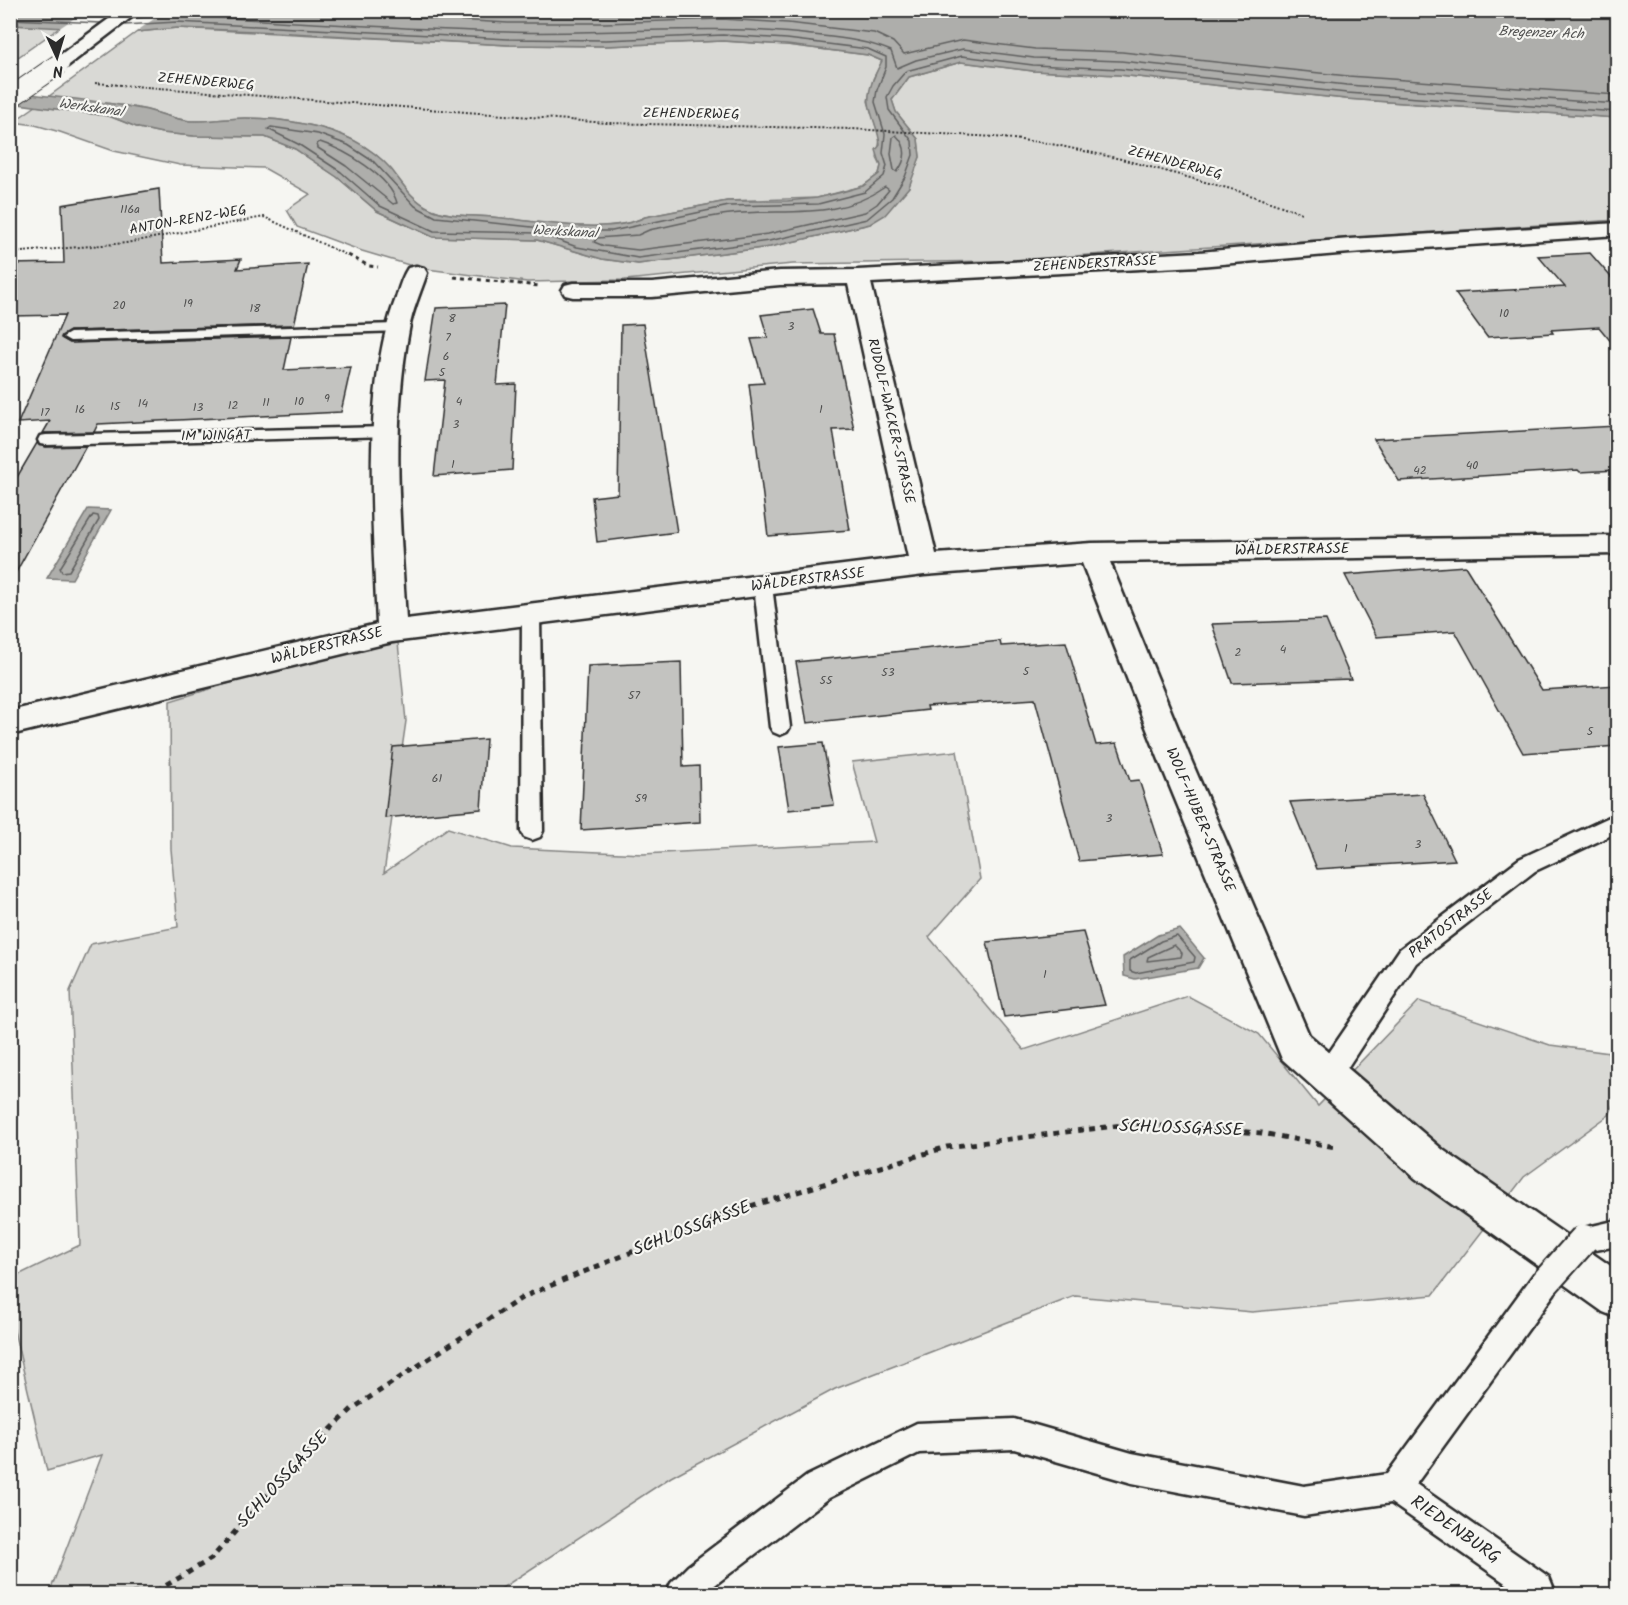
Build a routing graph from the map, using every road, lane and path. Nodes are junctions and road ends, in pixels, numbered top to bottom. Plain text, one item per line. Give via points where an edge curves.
1 (133, 10) edge
2 (93, 83) dead end
3 (10, 98) edge
4 (1617, 229) edge
5 (1350, 246) junction
6 (10, 253) edge
7 (416, 273) junction
8 (858, 277) junction
9 (573, 290) joint
10 (398, 328) junction
11 (70, 337) dead end
12 (387, 432) junction
13 (46, 440) dead end
14 (1617, 545) edge
15 (1092, 552) junction
16 (924, 565) junction
17 (763, 586) junction
18 (531, 615) junction
19 (392, 631) junction
20 (10, 723) edge
21 (780, 727) dead end
22 (1617, 822) edge
23 (532, 831) dead end
24 (1329, 1074) junction
25 (1346, 1150) dead end
26 (1617, 1233) edge
27 (1617, 1297) edge
28 (1395, 1488) junction
29 (132, 1594) edge
30 (681, 1594) edge
31 (1541, 1594) edge

1 - 3 street, bridge
2 - 5 path, ZEHENDERWEG via 608,123 852,129 1047,143 1249,194 1319,220 1341,233
4 - 5 street, ZEHENDERSTRASSE
5 - 8 street, ZEHENDERSTRASSE via 1199,259
6 - 7 path, ANTON-RENZ-WEG via 126,243 264,217 369,266
7 - 9 path, ANTON-RENZ-WEG
7 - 10 street
8 - 9 street, ZEHENDERSTRASSE via 780,278 652,290
8 - 16 street, RUDOLF-WACKER-STRASSE
10 - 11 lane
10 - 12 street
12 - 13 lane, IM WINGAT
12 - 19 street
14 - 15 street, WÄLDERSTRASSE
15 - 16 street, WÄLDERSTRASSE
15 - 24 street, WOLF-HUBER-STRASSE via 1295,1047
16 - 17 street, WÄLDERSTRASSE
17 - 18 street, WÄLDERSTRASSE
17 - 21 lane
18 - 19 street, WÄLDERSTRASSE
18 - 23 lane
19 - 20 street, WÄLDERSTRASSE
22 - 24 lane, PRATOSTRASSE via 1527,865 1408,956
24 - 27 street via 1429,1164
25 - 29 path, SCHLOSSGASSE via 1262,1133 1130,1124 947,1147 724,1214 523,1298 352,1409 291,1467 211,1559 155,1593
26 - 28 lane, bridge via 1584,1239 1544,1284
28 - 30 lane via 1304,1501 1132,1468 1014,1434 917,1438 818,1486
28 - 31 lane, RIEDENBURG via 1538,1588

